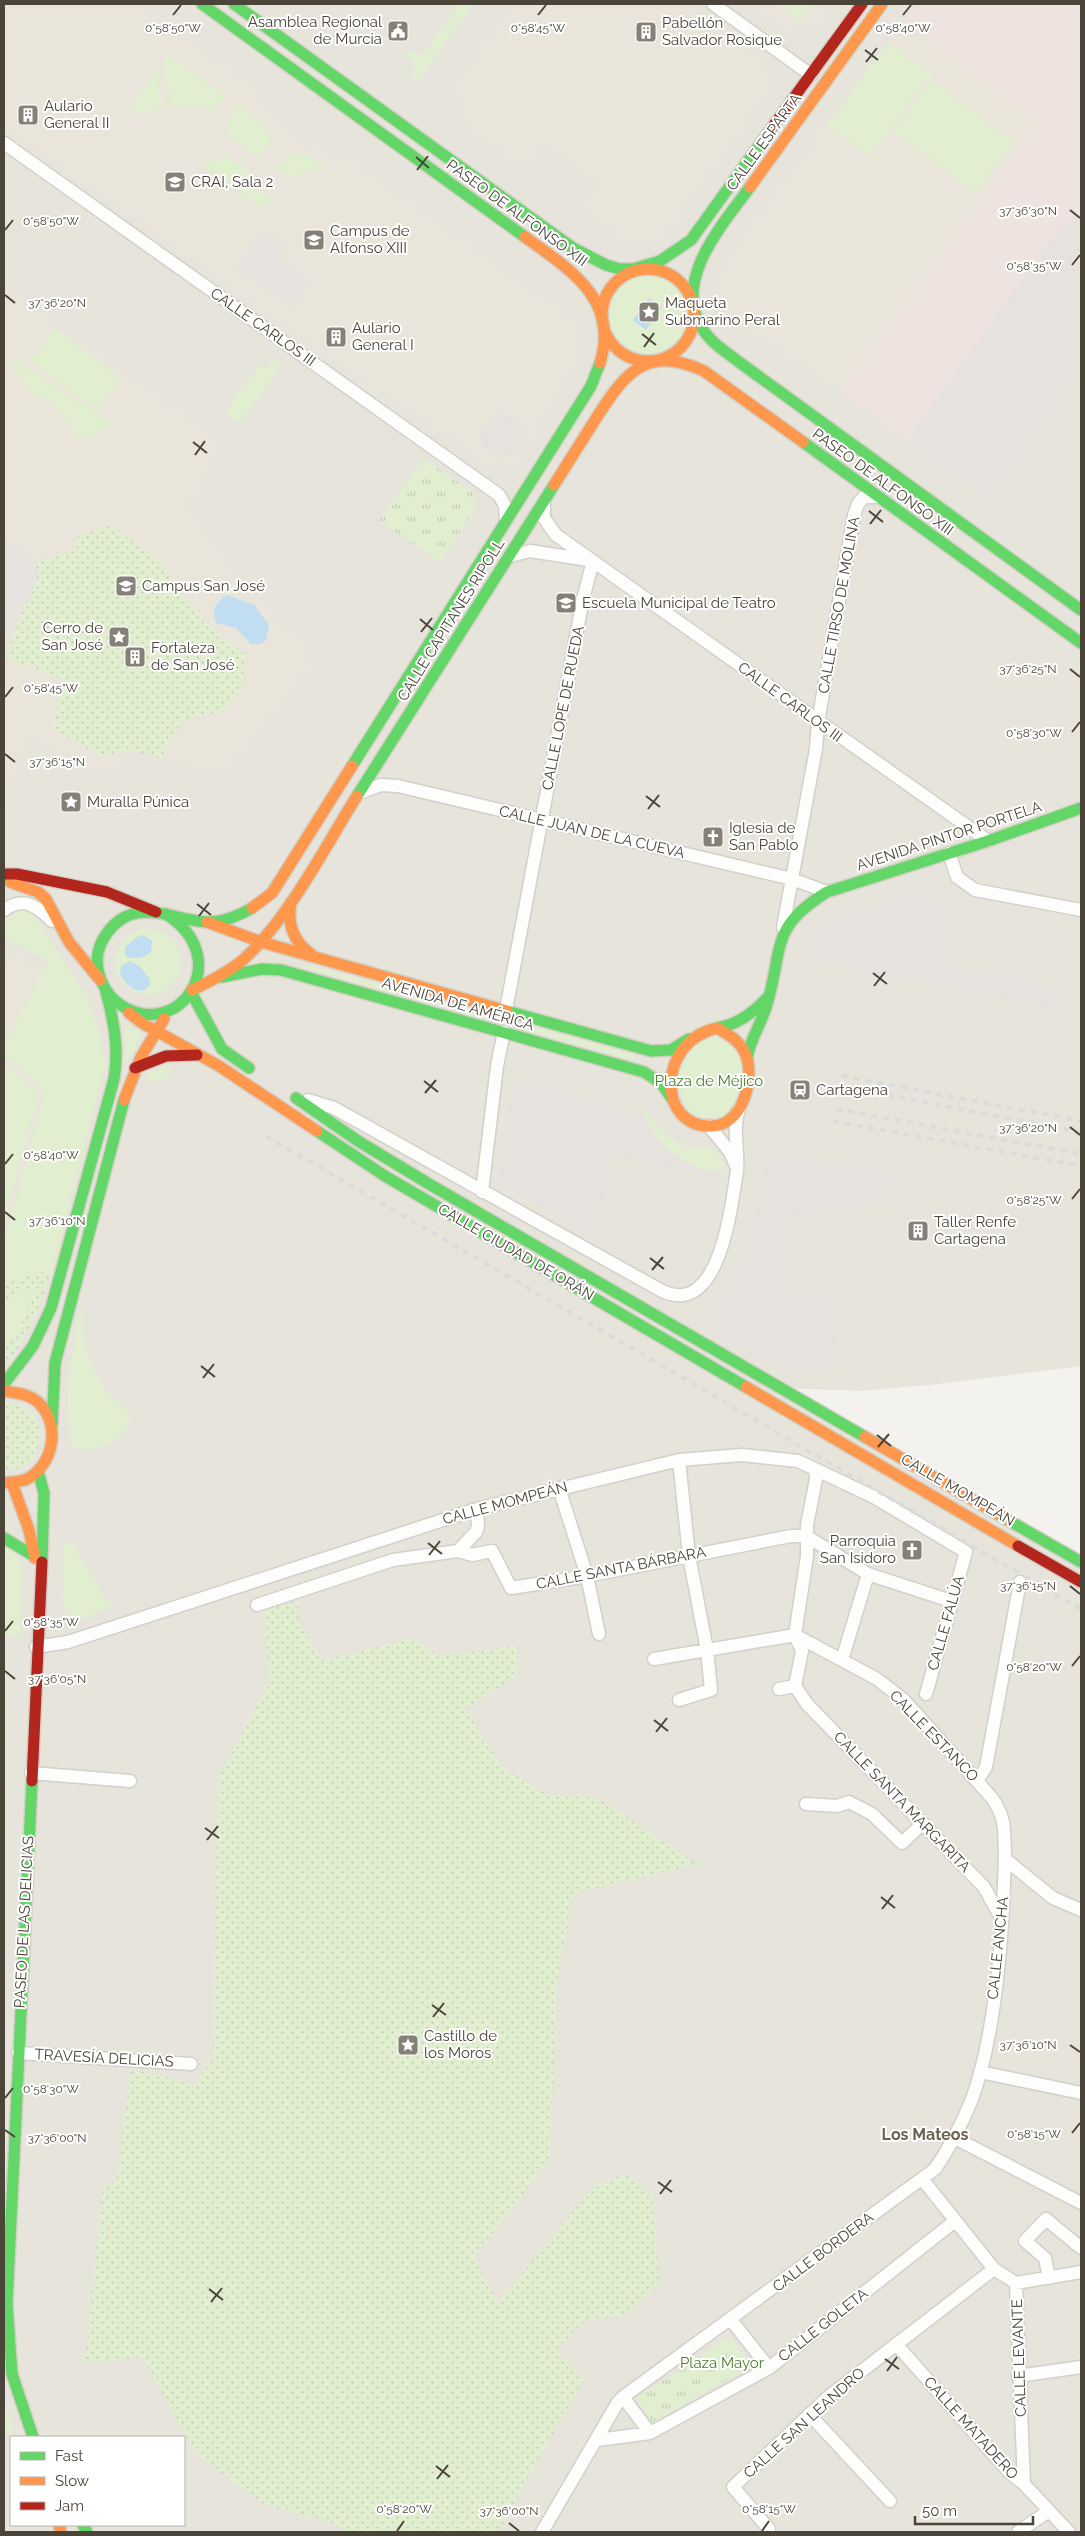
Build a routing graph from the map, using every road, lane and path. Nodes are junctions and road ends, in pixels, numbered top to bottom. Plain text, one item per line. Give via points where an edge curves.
1 (202, 4) edge
2 (234, 4) edge
3 (713, 4) edge
4 (862, 4) edge
5 (882, 4) edge
6 (811, 75) junction
7 (4, 142) edge
8 (637, 270) junction
9 (694, 307) junction
10 (602, 320) junction
11 (661, 359) junction
12 (547, 496) junction
13 (878, 497) junction
14 (506, 522) junction
15 (509, 557) junction
16 (593, 561) junction
17 (1081, 610) edge
18 (1081, 643) edge
19 (818, 722) junction
20 (358, 796) junction
21 (1081, 808) edge
22 (541, 820) junction
23 (988, 841) junction
24 (948, 853) junction
25 (4, 879) edge
26 (792, 879) junction
27 (827, 892) junction
28 (291, 902) junction
29 (4, 910) edge
30 (1081, 910) edge
31 (161, 913) junction
32 (207, 922) junction
33 (62, 931) junction
34 (781, 937) junction
35 (261, 942) junction
36 (315, 957) junction
37 (222, 977) junction
38 (100, 980) junction
39 (191, 991) junction
40 (106, 992) junction
41 (769, 994) junction
42 (174, 1007) junction
43 (123, 1008) junction
44 (506, 1010) junction
45 (717, 1028) junction
46 (156, 1030) junction
47 (504, 1032) junction
48 (689, 1038) junction
49 (203, 1056) junction
50 (747, 1058) junction
51 (135, 1068) junction
52 (259, 1075) dead end
53 (287, 1093) joint
54 (674, 1100) junction
55 (739, 1108) junction
56 (709, 1126) junction
57 (737, 1171) junction
58 (482, 1192) junction
59 (4, 1384) edge
60 (782, 1388) joint
61 (4, 1391) edge
62 (52, 1424) junction
63 (812, 1424) joint
64 (679, 1460) junction
65 (38, 1471) junction
66 (815, 1471) junction
67 (8, 1483) edge
68 (560, 1488) junction
69 (4, 1492) edge
70 (477, 1509) junction
71 (806, 1536) junction
72 (4, 1538) edge
73 (458, 1551) junction
74 (966, 1552) joint
75 (38, 1555) junction
76 (688, 1556) junction
77 (1081, 1562) edge
78 (868, 1574) junction
79 (587, 1576) junction
80 (1020, 1582) dead end
81 (1081, 1582) edge
82 (951, 1601) junction
83 (257, 1605) dead end
84 (599, 1634) dead end
85 (795, 1635) junction
86 (36, 1647) junction
87 (707, 1650) junction
88 (654, 1659) dead end
89 (842, 1660) junction
90 (795, 1686) junction
91 (779, 1689) dead end
92 (926, 1694) dead end
93 (680, 1700) dead end
94 (31, 1773) junction
95 (977, 1780) junction
96 (130, 1781) dead end
97 (806, 1804) dead end
98 (1003, 1822) joint
99 (923, 1823) junction
100 (1005, 1859) junction
101 (1081, 1910) edge
102 (1003, 1923) junction
103 (18, 2053) junction
104 (191, 2064) dead end
105 (980, 2072) junction
106 (1081, 2093) edge
107 (955, 2138) junction
108 (923, 2180) junction
109 (1081, 2203) edge
110 (955, 2221) junction
111 (1081, 2248) edge
112 (994, 2269) junction
113 (1081, 2272) edge
114 (1049, 2278) junction
115 (1016, 2283) junction
116 (731, 2320) junction
117 (896, 2344) junction
118 (1081, 2367) edge
119 (769, 2368) junction
120 (8, 2376) edge
121 (1018, 2376) junction
122 (623, 2397) junction
123 (809, 2414) junction
124 (650, 2433) junction
125 (33, 2436) edge
126 (598, 2440) junction
127 (1024, 2484) junction
128 (890, 2501) dead end
129 (1049, 2511) junction
130 (769, 2529) dead end
131 (542, 2532) edge
132 (1018, 2532) edge
133 (1069, 2532) edge

1 - 10 main road, PASEO DE ALFONSO XIII via 577,276 592,291
2 - 8 main road, PASEO DE ALFONSO XIII via 573,248 610,268
3 - 6 street
4 - 6 main road, CALLE ESPARTA
5 - 9 main road, CALLE ESPARTA via 713,238 697,272
6 - 8 main road, CALLE ESPARTA via 691,240 668,257
7 - 14 street, CALLE CARLOS III via 498,495 505,506
8 - 9 main road via 658,269 672,275 684,286
8 - 10 main road via 620,278 608,292
9 - 11 main road via 693,324 685,342
9 - 17 main road, PASEO DE ALFONSO XIII via 696,318 706,334 739,362
10 - 11 main road via 608,339 620,351 642,361
10 - 14 main road, CALLE CAPITANES RIPOLL via 605,350 598,374
11 - 12 main road, CALLE CAPITANES RIPOLL via 636,368 618,385
11 - 13 main road, PASEO DE ALFONSO XIII via 682,361 704,371
12 - 15 main road, CALLE CAPITANES RIPOLL
12 - 16 street, CALLE CARLOS III via 543,510 548,526 556,536
13 - 18 main road, PASEO DE ALFONSO XIII
13 - 19 street, CALLE TIRSO DE MOLINA via 864,497 854,515
14 - 32 main road, CALLE CAPITANES RIPOLL via 286,874 265,899 235,916
15 - 16 street, CALLE CARLOS III via 530,551
15 - 20 main road, CALLE CAPITANES RIPOLL
16 - 19 street, CALLE CARLOS III
16 - 22 street, CALLE LOPE DE RUEDA
19 - 23 street, CALLE CARLOS III
19 - 26 street, CALLE TIRSO DE MOLINA
20 - 22 street, CALLE JUAN DE LA CUEVA via 372,788 398,786
20 - 28 main road, CALLE CAPITANES RIPOLL
21 - 23 main road, AVENIDA PINTOR PORTELA
22 - 26 street, CALLE JUAN DE LA CUEVA
22 - 44 street, CALLE LOPE DE RUEDA
23 - 24 main road, AVENIDA PINTOR PORTELA
24 - 27 main road, AVENIDA PINTOR PORTELA
24 - 30 street via 957,877 975,890
25 - 31 main road via 88,887
25 - 33 main road via 38,892 46,899
26 - 27 street, CALLE JUAN DE LA CUEVA
26 - 34 street, CALLE TIRSO DE MOLINA
27 - 34 main road, CALLE TIRSO DE MOLINA via 794,914
28 - 35 main road, CALLE CAPITANES RIPOLL
28 - 36 main road via 289,920 294,939
29 - 33 street via 17,903 30,903
31 - 32 main road
31 - 38 main road via 128,915 108,930 97,955
31 - 39 main road via 184,925 197,945 200,966
32 - 35 main road, AVENIDA DE AMÉRICA
33 - 38 main road
34 - 41 main road, CALLE TIRSO DE MOLINA
35 - 36 main road, AVENIDA DE AMÉRICA
35 - 37 main road, CALLE CAPITANES RIPOLL
36 - 44 main road, AVENIDA DE AMÉRICA
37 - 39 main road
37 - 47 main road, AVENIDA DE AMÉRICA via 262,969 281,970
38 - 40 main road
39 - 42 main road
39 - 52 main road via 217,1041
40 - 43 main road
40 - 59 main road via 114,1025 116,1070 51,1308 33,1346
41 - 45 main road via 743,1019
41 - 50 main road, CALLE TIRSO DE MOLINA
42 - 43 main road via 150,1014
42 - 46 main road
43 - 46 main road, CALLE CIUDAD DE ORÁN
44 - 48 main road, AVENIDA DE AMÉRICA via 651,1051 671,1050
45 - 48 main road
45 - 50 main road via 737,1039
46 - 49 main road, CALLE CIUDAD DE ORÁN
46 - 51 main road
47 - 54 main road, AVENIDA DE AMÉRICA via 644,1072 661,1083
47 - 58 street
48 - 54 main road via 673,1067
49 - 51 main road via 172,1054
49 - 63 main road, CALLE CIUDAD DE ORÁN via 378,1172
50 - 55 main road via 750,1078
51 - 62 main road via 61,1335 55,1363
53 - 58 street, CALLE CIUDAD DE ORÁN via 334,1108
53 - 60 main road, CALLE CIUDAD DE ORÁN via 429,1184
54 - 56 main road via 689,1120
55 - 56 main road via 721,1125
55 - 57 street via 735,1124
56 - 57 street via 730,1152
57 - 58 street, CALLE CIUDAD DE ORÁN via 723,1242 714,1269 698,1289 677,1296
60 - 77 main road, CALLE MOMPEÁN
61 - 62 main road via 18,1392 32,1399
62 - 65 main road via 52,1448
63 - 81 main road, CALLE MOMPEÁN
64 - 66 street, CALLE MOMPEÁN via 742,1455 774,1457 798,1461
64 - 68 street, CALLE MOMPEÁN
64 - 76 street
65 - 67 main road via 26,1479
65 - 75 main road, PASEO DE LAS DELICIAS via 44,1492
66 - 71 street
66 - 74 street, CALLE MOMPEÁN via 874,1497
67 - 69 main road
67 - 75 main road, PASEO DE LAS DELICIAS
68 - 70 street, CALLE MOMPEÁN
68 - 79 street
70 - 73 street via 476,1532
70 - 86 street, CALLE MOMPEÁN via 68,1642
71 - 76 street, CALLE SANTA BÁRBARA via 791,1536
71 - 78 street
71 - 85 street via 807,1556
72 - 75 main road
73 - 79 street, CALLE SANTA BÁRBARA via 472,1555 492,1551 511,1588
73 - 83 street via 393,1560
74 - 82 street, CALLE FALÚA
75 - 86 main road, PASEO DE LAS DELICIAS
76 - 79 street, CALLE SANTA BÁRBARA
76 - 87 street
78 - 82 street
78 - 89 street
79 - 84 street
80 - 95 street via 986,1767
82 - 92 street, CALLE FALÚA
85 - 87 street
85 - 89 street, CALLE ESTANCO
85 - 90 street via 802,1651
86 - 94 main road, PASEO DE LAS DELICIAS
87 - 88 street
87 - 93 street via 711,1690
89 - 95 street, CALLE ESTANCO via 877,1679 904,1700
90 - 91 street
90 - 99 street, CALLE SANTA MARGARITA via 807,1704
94 - 96 street
94 - 103 main road, PASEO DE LAS DELICIAS
95 - 98 street, CALLE ESTANCO via 992,1798
97 - 99 street via 837,1806 849,1802 872,1814 902,1843
98 - 100 street, CALLE ANCHA
99 - 102 street, CALLE SANTA MARGARITA via 984,1887
100 - 101 street via 1053,1898
100 - 102 street, CALLE ANCHA
102 - 105 street, CALLE ANCHA
103 - 104 street, TRAVESÍA DELICIAS
103 - 120 main road, PASEO DE LAS DELICIAS via 7,2304
105 - 106 street
105 - 107 street, CALLE BORDERA
107 - 108 street, CALLE BORDERA via 935,2169
107 - 109 street
108 - 110 street, CALLE LEVANTE
108 - 116 street, CALLE BORDERA
110 - 112 street, CALLE LEVANTE
110 - 119 street, CALLE GOLETA
111 - 114 street via 1046,2218 1025,2241 1046,2258
112 - 115 street, CALLE LEVANTE
112 - 117 street, CALLE SAN LEANDRO
113 - 114 street
114 - 115 street
115 - 121 street, CALLE LEVANTE
116 - 119 street
116 - 122 street, CALLE BORDERA
117 - 123 street, CALLE SAN LEANDRO
117 - 127 street, CALLE MATADERO via 1009,2472
118 - 121 street
119 - 124 street, CALLE GOLETA
120 - 125 main road, PASEO DE LAS DELICIAS
121 - 127 street, CALLE LEVANTE
122 - 124 street
122 - 126 street
123 - 128 street
123 - 130 street, CALLE SAN LEANDRO via 732,2486
124 - 126 street, CALLE GOLETA
126 - 131 street
127 - 129 street, CALLE MATADERO
129 - 132 street
129 - 133 street, CALLE MATADERO

